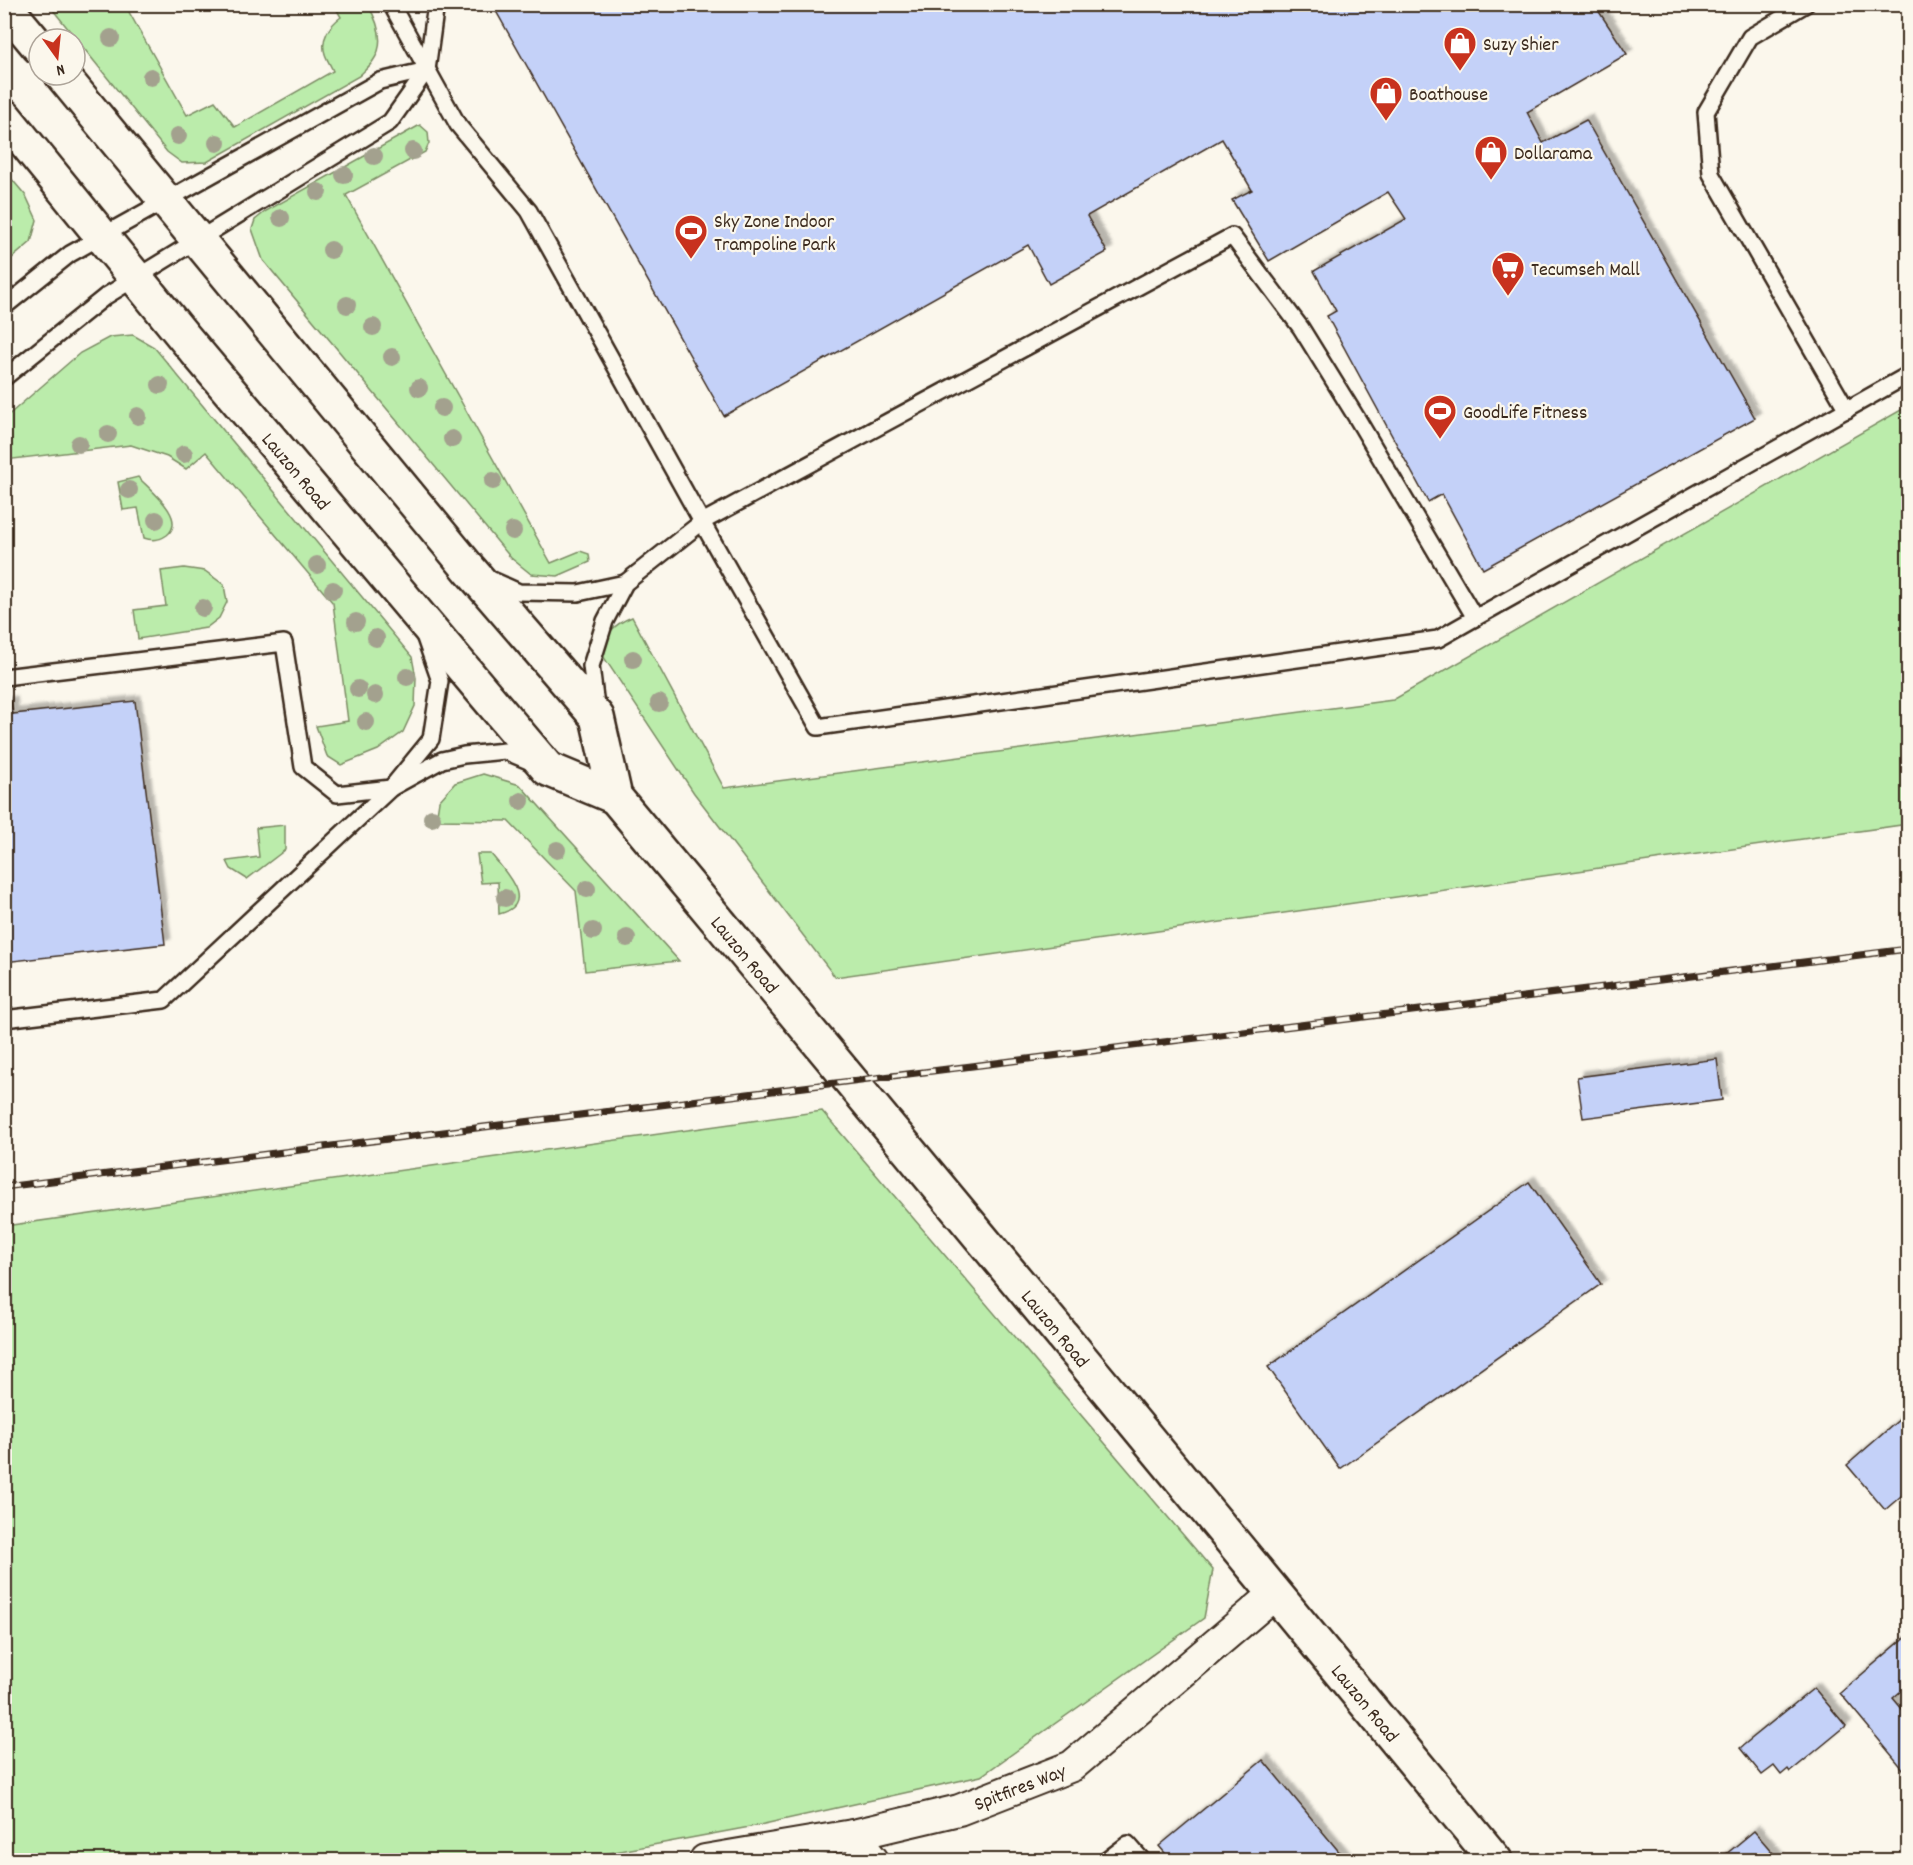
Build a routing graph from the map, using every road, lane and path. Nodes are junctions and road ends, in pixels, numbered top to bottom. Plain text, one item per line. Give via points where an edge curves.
1 (391, 4) edge
2 (436, 4) edge
3 (1806, 4) edge
4 (4, 5) edge
5 (27, 33) edge
6 (427, 70) junction
7 (72, 87) edge
8 (4, 116) edge
9 (165, 201) junction
10 (102, 236) junction
11 (197, 240) junction
12 (136, 277) junction
13 (4, 307) edge
14 (1908, 375) edge
15 (4, 378) edge
16 (1848, 410) junction
17 (702, 522) junction
18 (470, 570) junction
19 (625, 583) junction
20 (415, 610) junction
21 (1475, 618) junction
22 (4, 677) edge
23 (597, 717) junction
24 (548, 769) junction
25 (391, 788) junction
26 (615, 797) junction
27 (4, 1019) edge
28 (1276, 1593) junction
29 (853, 1835) junction
30 (705, 1860) edge
31 (873, 1860) edge
32 (1107, 1860) edge
33 (1142, 1860) edge
34 (1495, 1860) edge

1 - 6 lane
2 - 6 lane
3 - 16 lane via 1750,37 1706,112 1711,174
4 - 5 street
6 - 9 lane via 380,81
6 - 11 lane via 390,122
6 - 17 lane via 458,125 528,212
7 - 9 street, Lauzon Road
8 - 10 street, Lauzon Road
9 - 10 lane
9 - 11 street, Lauzon Road
10 - 12 street, Lauzon Road
10 - 13 lane via 70,254
11 - 12 lane
11 - 18 street, Lauzon Road
12 - 15 lane via 106,296
12 - 20 street, Lauzon Road
14 - 16 lane
16 - 21 lane
17 - 19 lane
17 - 21 lane via 818,728 1438,639
17 - 21 lane via 1232,236 1301,328
18 - 19 lane via 519,592 578,593
18 - 23 street, Lauzon Road
19 - 23 lane via 605,621 591,666
20 - 24 street, Lauzon Road
20 - 25 lane via 440,681 431,739
22 - 25 lane via 284,643 303,767 337,794
23 - 26 street, Lauzon Road
24 - 25 lane via 505,751 464,755 442,760
24 - 26 street, Lauzon Road
25 - 27 lane via 164,1000
26 - 28 street, Lauzon Road
28 - 29 street, Spitfires Way via 1072,1766 959,1810
28 - 34 street, Lauzon Road
29 - 30 street, Spitfires Way
29 - 31 street
32 - 33 lane via 1128,1844

